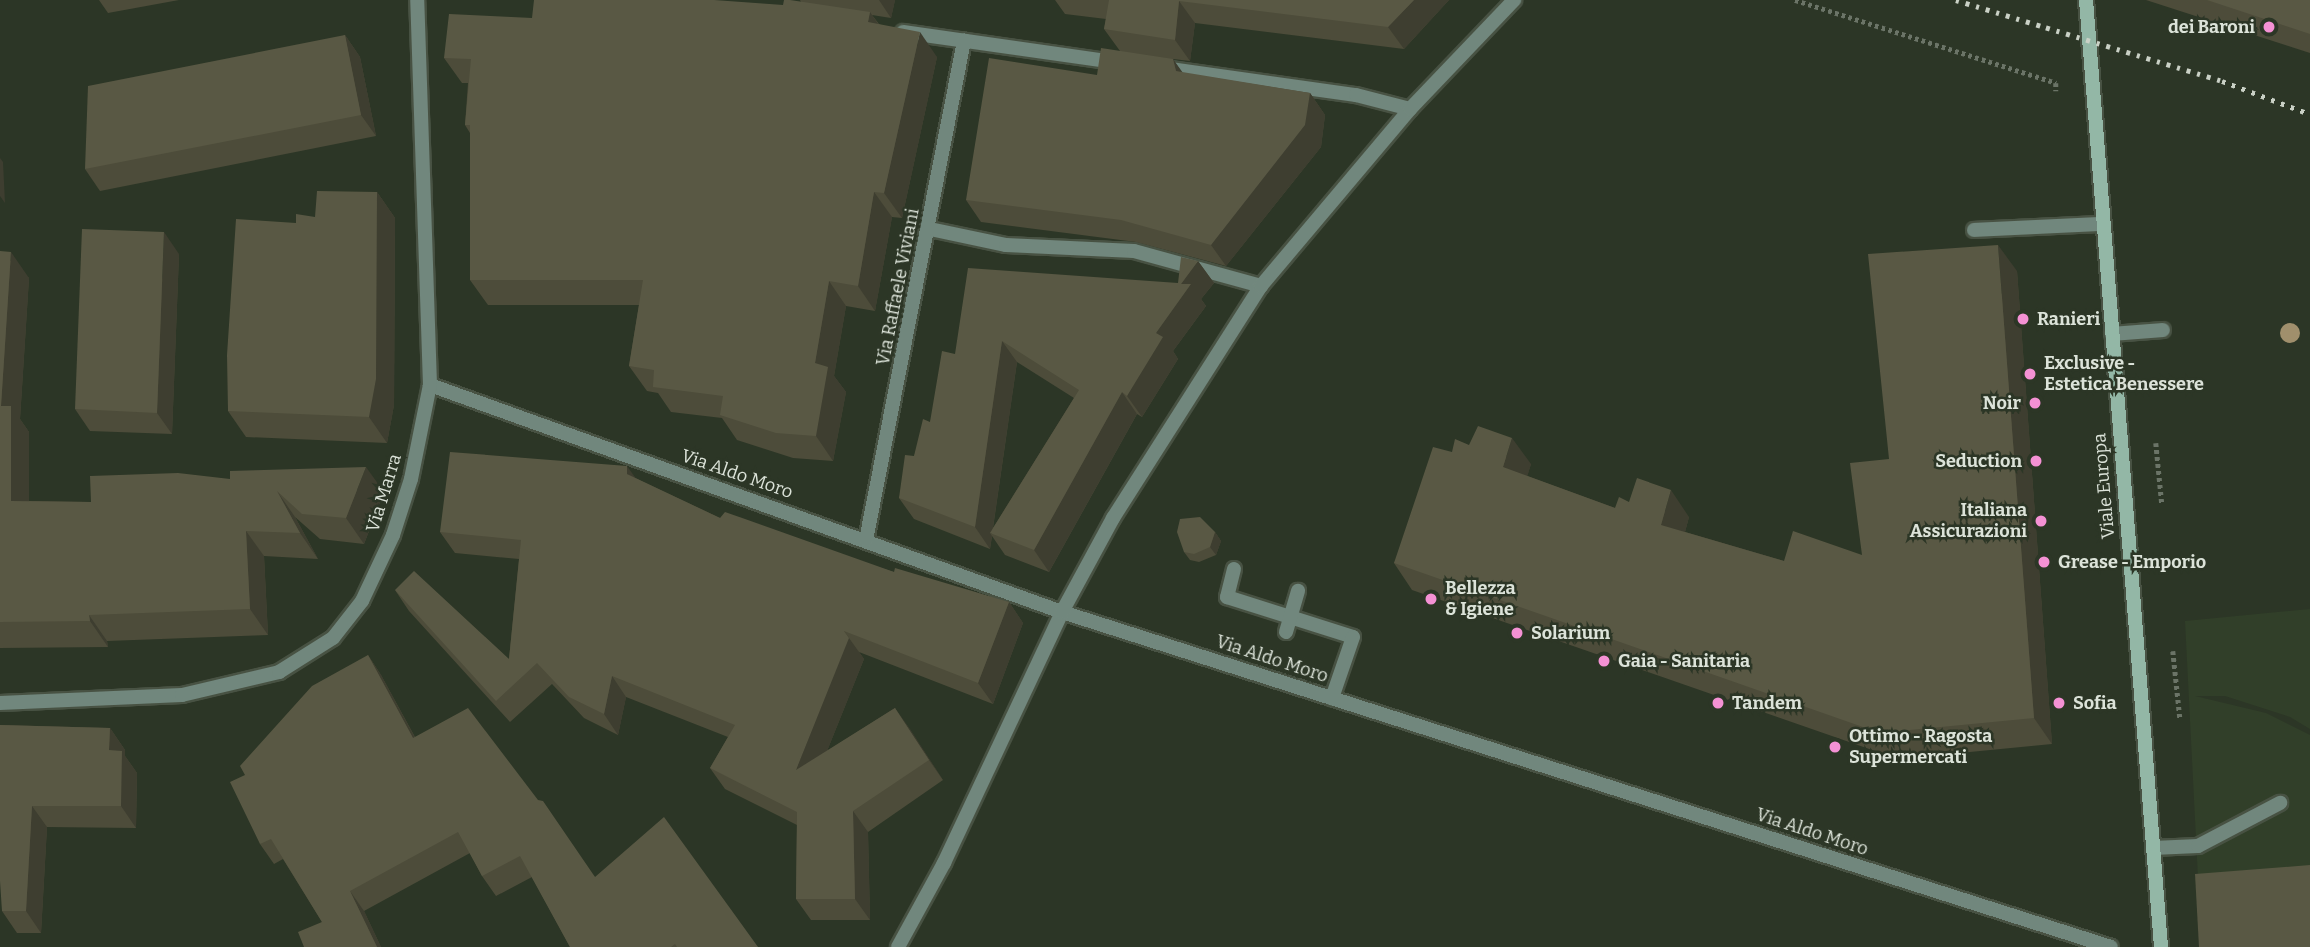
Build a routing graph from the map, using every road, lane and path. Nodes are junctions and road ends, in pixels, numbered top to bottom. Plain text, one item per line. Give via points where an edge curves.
1 (417, 0) edge
2 (1514, 0) edge
3 (1795, 0) edge
4 (2086, 0) edge
5 (881, 28) edge
6 (964, 41) junction
7 (1126, 63) edge
8 (1153, 67) edge
9 (2056, 91) dead end
10 (1410, 109) junction
11 (2103, 224) junction
12 (930, 229) junction
13 (1973, 230) dead end
14 (1261, 286) junction
15 (2163, 330) dead end
16 (2112, 334) junction
17 (430, 385) junction
18 (2156, 443) dead end
19 (2162, 504) dead end
20 (866, 540) junction
21 (1234, 569) dead end
22 (1298, 592) dead end
23 (1062, 612) junction
24 (1290, 617) junction
25 (1286, 632) dead end
26 (2173, 652) dead end
27 (1332, 698) junction
28 (0, 703) edge
29 (2180, 718) dead end
30 (2280, 803) dead end
31 (2153, 848) junction
32 (898, 947) edge
33 (2111, 947) edge
34 (2161, 947) edge

1 - 17 street, Via Marra
2 - 10 street
3 - 9 path via 2056,83
4 - 11 street, Viale Europa
5 - 6 street
6 - 7 street
6 - 12 street, Via Raffaele Viviani
8 - 10 street via 1356,95
10 - 14 street
11 - 13 street
11 - 16 street, Viale Europa
12 - 14 street via 1006,245 1134,251
12 - 20 street, Via Raffaele Viviani
14 - 23 street via 1112,518
15 - 16 street
16 - 31 street, Viale Europa
17 - 20 street, Via Aldo Moro
17 - 28 street, Via Marra via 411,479 393,535 362,601 333,638 279,672 182,695
18 - 19 path
20 - 23 street, Via Aldo Moro
21 - 24 street via 1227,597
22 - 24 street
23 - 27 street, Via Aldo Moro
23 - 32 street via 944,863
24 - 25 street
24 - 27 street via 1353,637
26 - 29 path
27 - 33 street, Via Aldo Moro
30 - 31 street via 2198,846
31 - 34 street, Viale Europa

